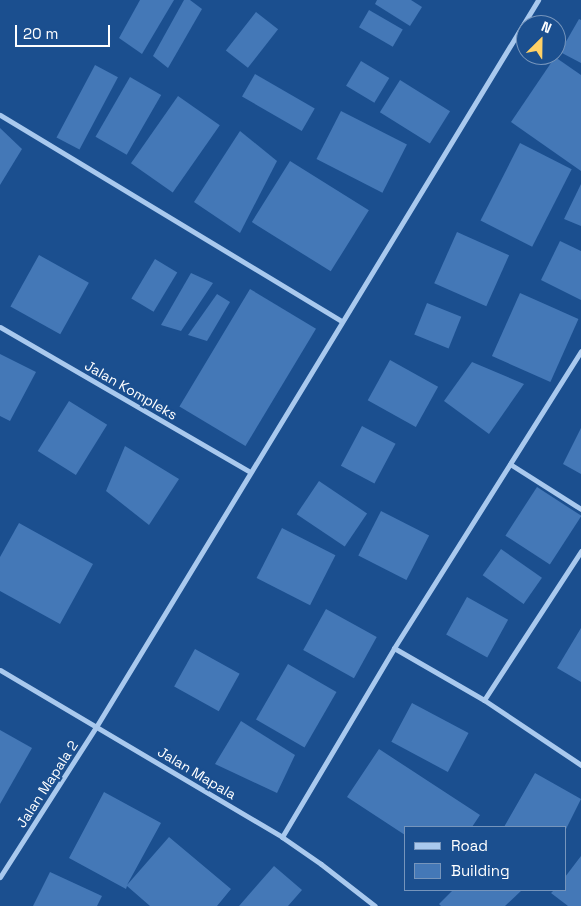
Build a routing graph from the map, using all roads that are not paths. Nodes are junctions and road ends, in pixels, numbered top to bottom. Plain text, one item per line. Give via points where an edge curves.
1 (538, 0) edge
2 (0, 115) edge
3 (342, 320) junction
4 (0, 327) edge
5 (581, 351) edge
6 (510, 464) junction
7 (250, 472) junction
8 (581, 509) edge
9 (581, 551) edge
10 (394, 648) junction
11 (0, 670) edge
12 (484, 700) junction
13 (96, 727) junction
14 (581, 765) edge
15 (282, 837) junction
16 (0, 877) edge
17 (375, 906) edge

1 - 3 street, Jalan Mapala 2
2 - 3 street
3 - 7 street, Jalan Mapala 2
4 - 7 street, Jalan Kompleks
5 - 6 street
6 - 8 street
6 - 10 street
7 - 13 street, Jalan Mapala 2
9 - 12 street
10 - 12 street
10 - 15 street
11 - 13 street, Jalan Mapala
12 - 14 street
13 - 15 street, Jalan Mapala
13 - 16 street, Jalan Mapala 2
15 - 17 street, Jalan Mapala

